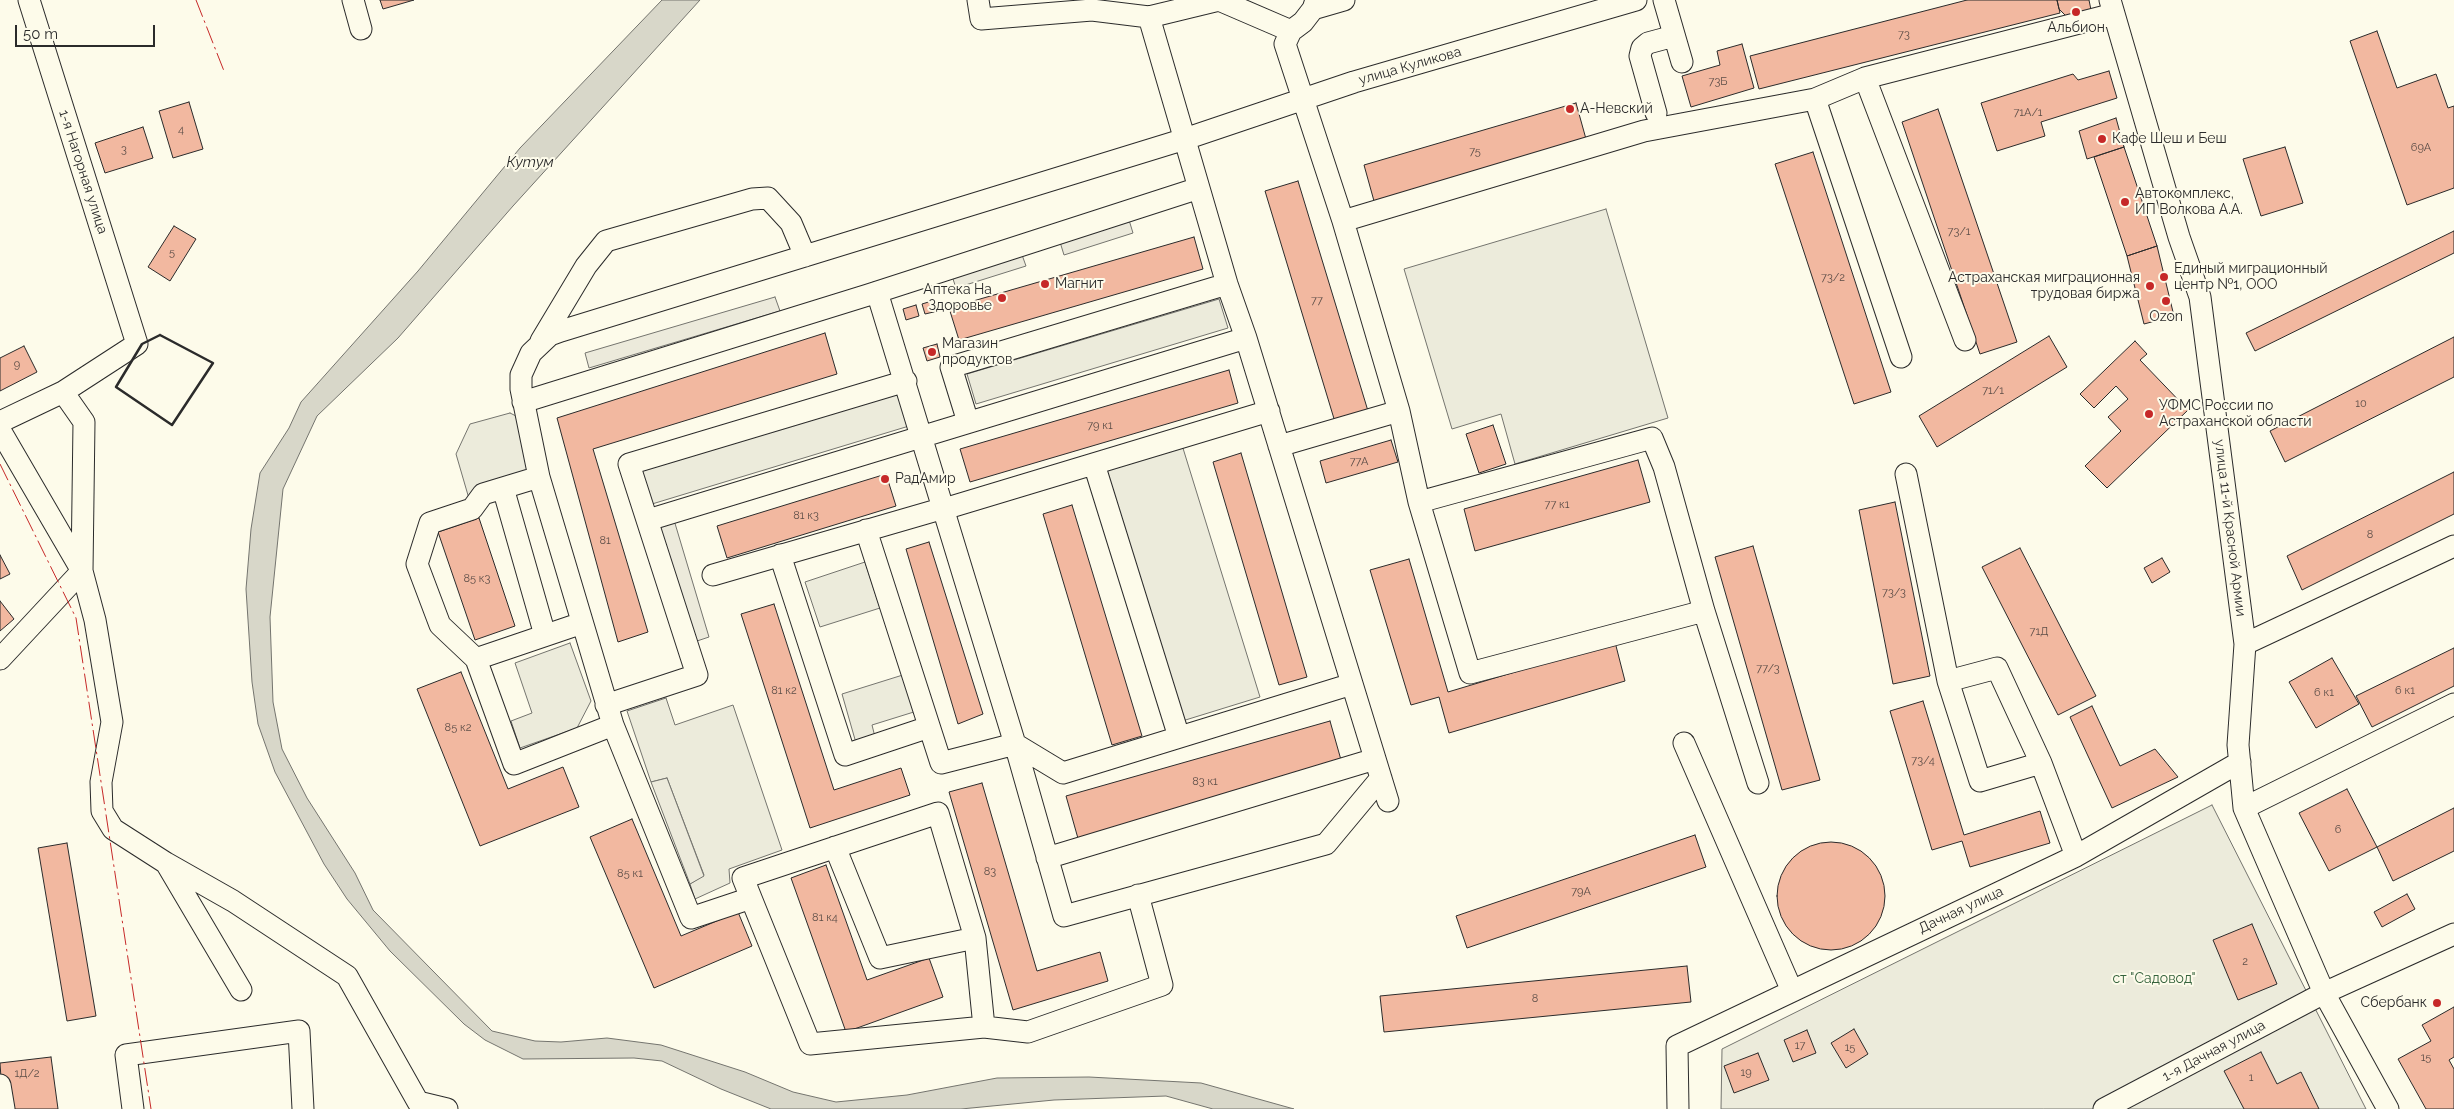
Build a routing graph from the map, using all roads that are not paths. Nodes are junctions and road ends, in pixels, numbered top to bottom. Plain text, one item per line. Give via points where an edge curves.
1 (28, 0) edge
2 (353, 0) edge
3 (978, 0) edge
4 (1344, 0) edge
5 (1636, 0) edge
6 (1664, 0) edge
7 (1314, 4) edge
8 (1092, 5) edge
9 (2112, 7) edge
10 (1149, 17) junction
11 (361, 29) dead end
12 (1291, 31) junction
13 (1674, 36) junction
14 (1682, 62) dead end
15 (1866, 78) junction
16 (1815, 99) junction
17 (1304, 100) junction
18 (1656, 113) dead end
19 (1185, 139) junction
20 (1199, 188) junction
21 (1343, 222) junction
22 (805, 256) junction
23 (1227, 284) junction
24 (877, 292) junction
25 (1246, 338) junction
26 (1965, 340) dead end
27 (539, 344) junction
28 (1901, 357) dead end
29 (906, 380) junction
30 (63, 392) junction
31 (523, 402) junction
32 (1269, 411) junction
33 (1399, 411) junction
34 (0, 422) edge
35 (968, 422) junction
36 (0, 430) edge
37 (922, 436) junction
38 (1279, 446) junction
39 (1094, 464) junction
40 (1906, 474) dead end
41 (539, 477) junction
42 (503, 488) junction
43 (1420, 502) junction
44 (944, 508) junction
45 (648, 520) junction
46 (866, 530) junction
47 (2454, 546) edge
48 (780, 555) junction
49 (82, 571) junction
50 (713, 575) dead end
51 (1704, 611) junction
52 (582, 623) junction
53 (545, 635) junction
54 (2245, 644) junction
55 (476, 658) junction
56 (0, 659) edge
57 (1948, 680) junction
58 (1352, 684) junction
59 (606, 704) junction
60 (2454, 704) edge
61 (613, 726) junction
62 (929, 727) junction
63 (1179, 737) junction
64 (1684, 743) dead end
65 (1015, 744) junction
66 (2240, 762) junction
67 (2041, 763) junction
68 (1378, 769) junction
69 (1758, 784) dead end
70 (1388, 801) dead end
71 (2244, 808) junction
72 (835, 848) junction
73 (2076, 856) junction
74 (1047, 858) junction
75 (166, 863) junction
76 (1138, 894) junction
77 (751, 898) junction
78 (2454, 934) edge
79 (975, 938) junction
80 (241, 990) dead end
81 (1792, 991) junction
82 (2324, 994) junction
83 (984, 1027) junction
84 (0, 1084) edge
85 (4, 1109) edge
86 (133, 1109) edge
87 (302, 1109) edge
88 (447, 1109) edge
89 (1678, 1109) edge
90 (2104, 1109) edge
91 (2388, 1109) edge

1 - 30 street, 1-я Нагорная улица via 137,344
2 - 11 street
3 - 8 street via 980,19
4 - 7 street
5 - 17 street, улица Куликова via 1354,82
6 - 13 street
7 - 12 street via 1303,22
8 - 10 street
9 - 15 street
9 - 54 street, улица 11-й Красной Армии via 2179,237 2200,297
10 - 12 street via 1219,0
10 - 19 street
12 - 17 street via 1286,44
13 - 14 street
13 - 18 street via 1648,43 1640,56
15 - 16 street
15 - 26 street
16 - 21 street via 1644,131
16 - 28 street
17 - 19 street, улица Куликова
17 - 21 street
19 - 20 street
19 - 22 street, улица Куликова
20 - 23 street
20 - 24 street
21 - 33 street
22 - 27 street, улица Куликова via 561,331
22 - 27 street via 791,223 768,198 752,198 606,241 586,266
23 - 25 street
23 - 35 street via 951,367
24 - 29 street
24 - 31 street
25 - 32 street
25 - 35 street
27 - 31 street via 531,353 522,375
29 - 37 street
29 - 45 street via 630,464
30 - 34 street
30 - 49 street via 84,422
31 - 41 street
32 - 38 street
32 - 39 street
33 - 38 street
33 - 43 street
35 - 37 street
36 - 49 street
37 - 44 street
37 - 45 street
38 - 58 street
39 - 44 street
39 - 63 street
40 - 57 street
41 - 42 street
41 - 52 street
42 - 53 street
42 - 55 street via 483,494 472,509 430,523 418,564 440,625
43 - 51 street via 1470,673
43 - 51 street via 1652,438 1664,467
44 - 46 street
44 - 65 street
45 - 59 street via 697,675
46 - 48 street
46 - 62 street
47 - 54 street
48 - 50 street
48 - 62 street via 845,755
49 - 56 street
49 - 75 street via 96,620 112,722 101,782 102,811 113,829
51 - 69 street
52 - 53 street
52 - 59 street
53 - 55 street
54 - 66 street, улица 11-й Красной Армии via 2238,745
55 - 61 street via 514,764
57 - 67 street via 1997,668
57 - 67 street via 1980,781
58 - 63 street
58 - 68 street
59 - 61 street
60 - 71 street
61 - 77 street via 691,918
62 - 65 street via 940,764
63 - 65 street via 1063,773
64 - 81 street
65 - 74 street
66 - 71 street, улица 11-й Красной Армии
66 - 73 street, Дачная улица
67 - 73 street
68 - 70 street
68 - 74 street
68 - 76 street via 1326,844
71 - 82 street, улица 11-й Красной Армии
72 - 77 street via 743,878
72 - 79 street via 880,958
72 - 79 street via 938,812
73 - 81 street, Дачная улица
74 - 76 street via 1064,916
75 - 80 street
75 - 88 street via 233,901 347,976 418,1102
76 - 83 street via 1162,985 1028,1032
77 - 83 street via 810,1044
78 - 82 street
79 - 83 street
81 - 89 street, Дачная улица via 1677,1046
82 - 90 street, 1-я Дачная улица
82 - 91 street, улица 11-й Красной Армии
84 - 85 street
86 - 87 street via 126,1055 299,1030

